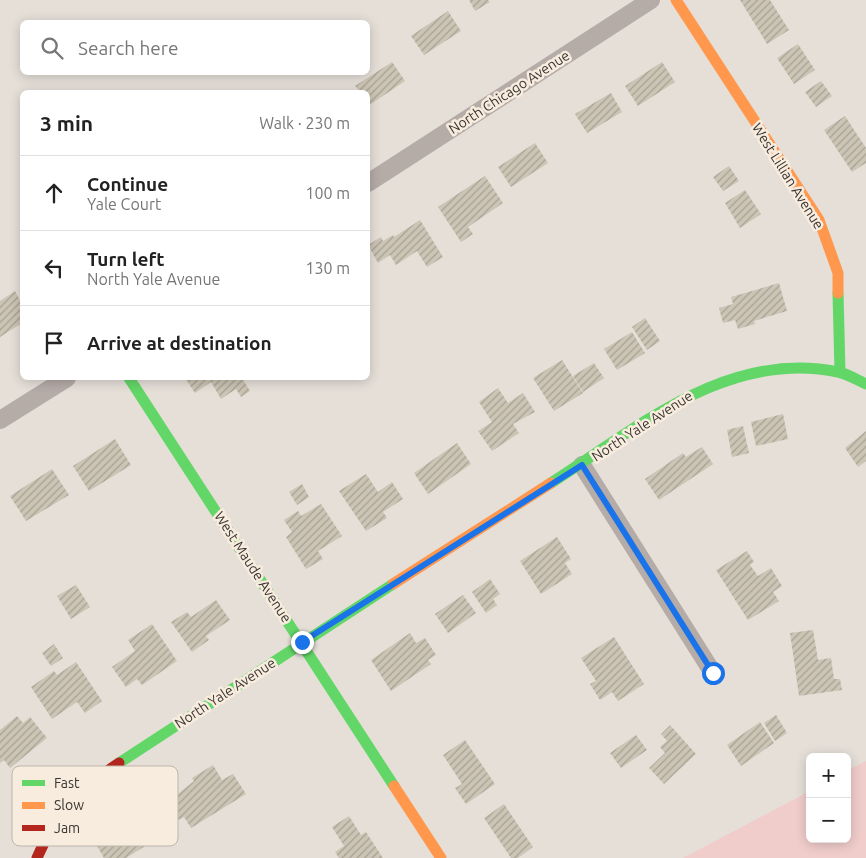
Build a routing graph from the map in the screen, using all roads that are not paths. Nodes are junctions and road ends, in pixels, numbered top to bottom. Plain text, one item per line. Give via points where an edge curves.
1 (651, 0) edge
2 (676, 0) edge
3 (370, 182) edge
4 (840, 372) junction
5 (64, 380) edge
6 (130, 380) edge
7 (866, 384) edge
8 (0, 420) edge
9 (582, 465) junction
10 (302, 642) junction
11 (713, 673) dead end
12 (116, 766) edge
13 (42, 846) edge
14 (37, 858) edge
15 (441, 858) edge

1 - 3 street, North Chicago Avenue
2 - 4 street, West Lillian Avenue via 819,220 838,273
4 - 7 street, North Yale Avenue
4 - 9 street, North Yale Avenue via 805,367 767,371 697,390
5 - 8 street
6 - 10 street, West Maude Avenue
9 - 10 street, North Yale Avenue
9 - 11 street
10 - 12 street, North Yale Avenue
10 - 15 street, West Maude Avenue
13 - 14 street, North Yale Avenue

